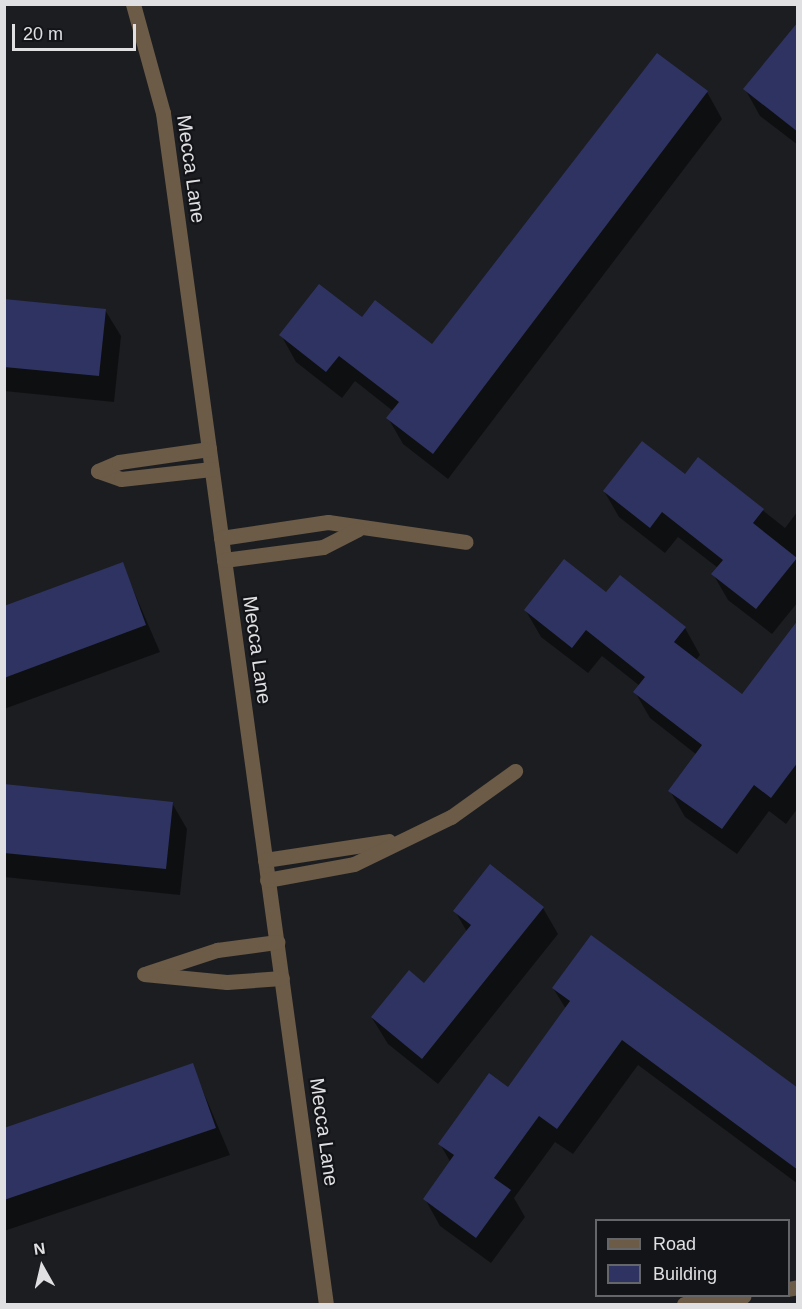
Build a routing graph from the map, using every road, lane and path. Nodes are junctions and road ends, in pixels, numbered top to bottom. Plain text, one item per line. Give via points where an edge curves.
1 (133, 4) edge
2 (209, 449) junction
3 (211, 469) junction
4 (358, 529) junction
5 (221, 538) junction
6 (466, 542) dead end
7 (224, 560) junction
8 (515, 771) dead end
9 (394, 841) junction
10 (265, 861) junction
11 (267, 880) junction
12 (277, 942) junction
13 (282, 978) junction
14 (736, 1297) edge
15 (326, 1305) edge
16 (684, 1305) edge

1 - 2 street, Mecca Lane via 163,113
2 - 3 street, Mecca Lane
2 - 3 street via 119,462 98,471 121,479
3 - 5 street, Mecca Lane
4 - 5 street via 328,522
4 - 6 street
4 - 7 street via 323,547
5 - 7 street, Mecca Lane
7 - 10 street, Mecca Lane
8 - 9 street via 451,817
9 - 10 street
9 - 11 street via 354,864
10 - 11 street, Mecca Lane
11 - 12 street, Mecca Lane
12 - 13 street, Mecca Lane
12 - 13 street via 217,950 144,974 226,982
13 - 15 street, Mecca Lane
14 - 16 street

